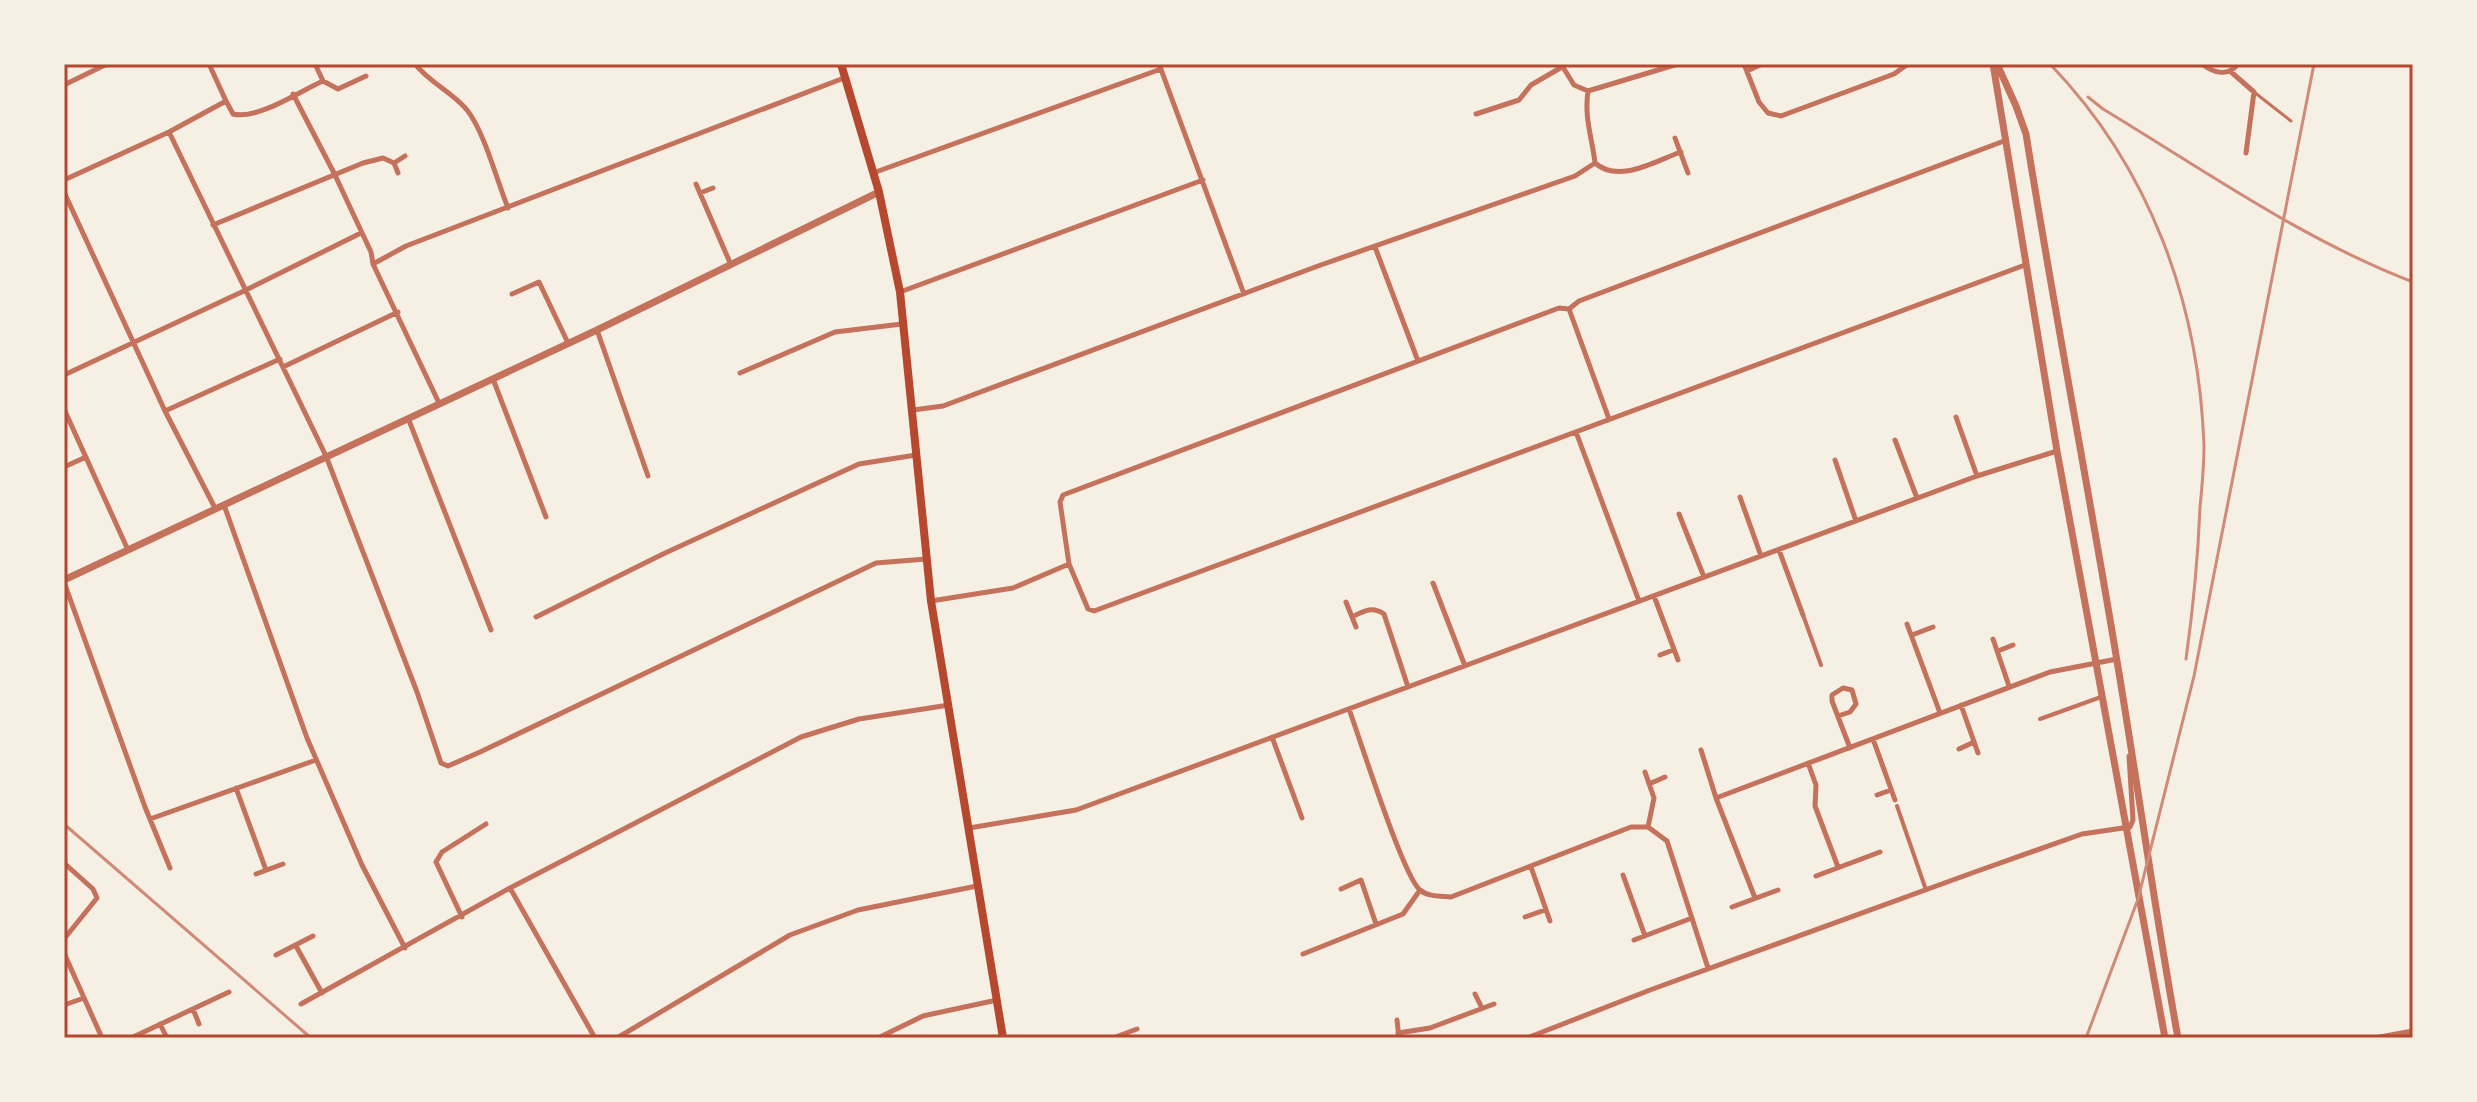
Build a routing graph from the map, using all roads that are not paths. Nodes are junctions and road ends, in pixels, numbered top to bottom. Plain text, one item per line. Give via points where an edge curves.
1 (107, 64) edge
2 (209, 64) edge
3 (315, 64) edge
4 (415, 64) edge
5 (841, 64) edge
6 (1678, 64) edge
7 (1762, 64) edge
8 (1908, 64) edge
9 (1995, 64) edge
10 (2202, 64) edge
11 (1562, 65) edge
12 (1160, 66) edge
13 (1745, 67) edge
14 (2235, 68) edge
15 (366, 76) dead end
16 (845, 78) junction
17 (323, 81) junction
18 (64, 85) edge
19 (1588, 91) junction
20 (2254, 92) junction
21 (293, 94) junction
22 (226, 101) junction
23 (1476, 114) dead end
24 (2291, 121) dead end
25 (169, 132) junction
26 (1675, 138) dead end
27 (2004, 141) junction
28 (1681, 152) junction
29 (2246, 153) dead end
30 (405, 156) dead end
31 (394, 163) junction
32 (1595, 163) junction
33 (334, 173) junction
34 (398, 173) dead end
35 (873, 173) junction
36 (1688, 173) dead end
37 (64, 180) edge
38 (1203, 180) junction
39 (696, 184) dead end
40 (713, 188) dead end
41 (64, 192) edge
42 (879, 192) junction
43 (700, 193) junction
44 (508, 208) junction
45 (213, 225) junction
46 (361, 233) junction
47 (1375, 247) junction
48 (373, 264) junction
49 (731, 265) junction
50 (2025, 265) junction
51 (246, 290) junction
52 (900, 292) junction
53 (512, 294) dead end
54 (1244, 294) junction
55 (1569, 309) junction
56 (398, 312) junction
57 (903, 324) junction
58 (597, 330) junction
59 (134, 341) junction
60 (568, 343) junction
61 (280, 359) junction
62 (1418, 361) junction
63 (283, 367) junction
64 (740, 373) dead end
65 (64, 375) edge
66 (493, 378) junction
67 (439, 403) junction
68 (64, 409) edge
69 (913, 410) junction
70 (165, 411) junction
71 (1956, 417) dead end
72 (408, 418) junction
73 (1609, 419) junction
74 (1576, 432) junction
75 (1895, 440) dead end
76 (2057, 451) junction
77 (917, 455) junction
78 (326, 456) junction
79 (86, 457) junction
80 (1835, 460) dead end
81 (64, 467) edge
82 (648, 476) dead end
83 (1977, 476) junction
84 (1740, 497) dead end
85 (1917, 498) junction
86 (219, 506) junction
87 (1679, 514) dead end
88 (546, 517) dead end
89 (1856, 521) junction
90 (128, 550) junction
91 (1779, 550) junction
92 (1761, 556) junction
93 (927, 558) junction
94 (1069, 564) junction
95 (1704, 577) junction
96 (64, 581) edge
97 (1433, 583) dead end
98 (1654, 596) junction
99 (931, 601) junction
100 (1639, 601) junction
101 (1346, 602) dead end
102 (1803, 615) joint
103 (536, 617) dead end
104 (1352, 617) junction
105 (1907, 624) dead end
106 (1356, 627) dead end
107 (1933, 627) dead end
108 (491, 630) dead end
109 (1912, 635) junction
110 (1993, 639) dead end
111 (2013, 645) dead end
112 (1673, 650) junction
113 (1998, 651) junction
114 (1660, 655) dead end
115 (2117, 659) junction
116 (1678, 660) dead end
117 (1821, 665) dead end
118 (2095, 665) junction
119 (1465, 666) junction
120 (2009, 686) junction
121 (1408, 687) junction
122 (2101, 697) junction
123 (949, 705) junction
124 (1961, 705) junction
125 (1349, 709) junction
126 (1940, 713) junction
127 (1838, 716) junction
128 (2040, 719) dead end
129 (1272, 737) junction
130 (1873, 739) junction
131 (1974, 742) junction
132 (2130, 743) junction
133 (1850, 748) junction
134 (1959, 749) dead end
135 (1701, 750) dead end
136 (1978, 753) dead end
137 (316, 760) junction
138 (1808, 763) junction
139 (1645, 772) dead end
140 (1665, 777) dead end
141 (1649, 784) junction
142 (236, 788) junction
143 (1891, 790) junction
144 (1877, 795) dead end
145 (1716, 798) junction
146 (1896, 803) joint
147 (1302, 818) dead end
148 (150, 819) junction
149 (486, 824) dead end
150 (1648, 827) junction
151 (969, 828) junction
152 (2125, 828) junction
153 (1880, 852) dead end
154 (64, 863) edge
155 (283, 864) dead end
156 (1531, 867) junction
157 (1838, 867) junction
158 (170, 868) dead end
159 (266, 870) junction
160 (256, 874) dead end
161 (1623, 875) dead end
162 (1816, 876) dead end
163 (979, 886) junction
164 (510, 888) junction
165 (1341, 889) dead end
166 (1420, 890) junction
167 (1778, 890) dead end
168 (1926, 890) junction
169 (1755, 898) junction
170 (1732, 907) dead end
171 (1545, 910) junction
172 (462, 917) junction
173 (1525, 917) dead end
174 (1692, 918) junction
175 (1550, 921) dead end
176 (1376, 924) junction
177 (313, 936) dead end
178 (1645, 936) junction
179 (64, 939) edge
180 (1634, 940) dead end
181 (296, 946) junction
182 (405, 948) junction
183 (64, 953) edge
184 (1303, 954) dead end
185 (276, 955) dead end
186 (1708, 968) junction
187 (229, 992) dead end
188 (322, 993) junction
189 (1475, 994) dead end
190 (84, 998) junction
191 (997, 1000) junction
192 (301, 1004) dead end
193 (1494, 1004) dead end
194 (64, 1005) edge
195 (1482, 1008) junction
196 (193, 1009) junction
197 (1397, 1020) dead end
198 (160, 1024) junction
199 (199, 1024) dead end
200 (1137, 1029) dead end
201 (2413, 1032) edge
202 (1399, 1036) edge
203 (2400, 1036) edge
204 (102, 1038) edge
205 (131, 1038) edge
206 (167, 1038) edge
207 (595, 1038) edge
208 (617, 1038) edge
209 (878, 1038) edge
210 (1003, 1038) edge
211 (1113, 1038) edge
212 (1527, 1038) edge
213 (2165, 1038) edge
214 (2178, 1038) edge
215 (2380, 1038) edge

1 - 18 street
2 - 22 street
3 - 17 street
4 - 44 street via 467,110
5 - 16 main road
6 - 19 street
7 - 13 street
8 - 13 street via 1781,116 1768,113 1759,102
9 - 27 street
9 - 115 street via 2026,134
10 - 14 street via 2220,73
11 - 19 street via 1574,85
11 - 23 street via 1531,85 1519,100
12 - 35 street
12 - 38 street
14 - 20 street
15 - 17 street via 338,89
16 - 35 main road
16 - 44 street
17 - 21 street
19 - 32 street via 1585,113
20 - 24 lane
20 - 29 street
21 - 22 street via 242,116 233,114
21 - 33 street
22 - 25 street
25 - 37 street
25 - 45 street
26 - 28 street
27 - 50 street
27 - 55 street
28 - 32 street via 1622,172
28 - 36 street
30 - 31 street
31 - 33 street via 383,158
31 - 34 street
32 - 47 street via 1575,176
33 - 45 street
33 - 46 street
35 - 42 main road
38 - 52 street
38 - 54 street
39 - 43 street
40 - 43 street
41 - 59 street
42 - 49 street
42 - 52 main road
43 - 49 street
44 - 48 street
45 - 51 street
46 - 48 street
46 - 51 street
47 - 54 street
47 - 62 street
48 - 56 street
49 - 58 street
50 - 73 street
50 - 76 street
51 - 59 street
51 - 61 street
52 - 57 main road
53 - 60 street via 539,282
54 - 69 street via 943,406
55 - 62 street via 1559,308
55 - 73 street
56 - 63 street
56 - 67 street
57 - 64 street via 835,332
57 - 69 main road
58 - 60 street
58 - 82 street
59 - 65 street
59 - 70 street
60 - 66 street
61 - 63 street
61 - 70 street
62 - 94 street via 1063,495
63 - 78 street
66 - 67 street
66 - 88 street
67 - 72 street
68 - 79 street
69 - 77 main road
70 - 86 street
71 - 83 street
72 - 78 street
72 - 108 street
73 - 74 street
74 - 94 street via 1094,611 1088,609
74 - 100 street
75 - 85 street
76 - 83 street
76 - 118 street
77 - 93 main road
77 - 103 street via 859,464
78 - 86 street
78 - 93 street via 441,763 448,766 876,563
79 - 81 street
79 - 90 street
80 - 89 street
83 - 85 street
84 - 92 street
85 - 89 street
86 - 90 street
86 - 137 street
87 - 95 street
89 - 91 street
90 - 96 street
91 - 92 street
91 - 102 street
92 - 95 street
93 - 99 main road
94 - 99 street via 1013,588
95 - 98 street
96 - 148 street
97 - 119 street
98 - 100 street
98 - 112 street
99 - 123 main road
100 - 119 street
101 - 104 street
102 - 117 street
104 - 106 street
104 - 121 street via 1369,609 1384,614
105 - 109 street
107 - 109 street
109 - 126 street
110 - 113 street
111 - 113 street
112 - 114 street
112 - 116 street
113 - 120 street
115 - 118 street
115 - 132 street
118 - 120 street
118 - 122 street
119 - 121 street
120 - 124 street
121 - 125 street
122 - 128 street
122 - 152 street
123 - 151 main road
123 - 164 street via 859,719 801,737
124 - 126 street
124 - 131 street
125 - 129 street
125 - 166 street
126 - 130 street
127 - 127 street via 1832,695 1843,688 1852,690 1856,704
127 - 133 street
129 - 147 street
129 - 151 street via 1076,810
130 - 133 street
130 - 143 street
131 - 134 street
131 - 136 street
132 - 152 street via 2133,820
132 - 214 street
133 - 138 street
135 - 145 street
137 - 142 street
137 - 182 street
138 - 145 street
138 - 157 street via 1816,785 1815,806
139 - 141 street
140 - 141 street
141 - 150 street via 1654,798
142 - 148 street
142 - 159 street
143 - 144 street
143 - 146 street
145 - 169 street
146 - 168 street
148 - 158 street
149 - 172 street via 442,852 436,862
150 - 156 street via 1631,827
150 - 174 street via 1667,841
151 - 163 main road
152 - 168 street via 2082,834
152 - 213 street
153 - 157 street
154 - 179 street via 97,898
155 - 159 street
156 - 166 street via 1451,897
156 - 171 street
157 - 162 street
159 - 160 street
161 - 178 street
163 - 191 main road
163 - 208 street via 866,908 790,935
164 - 172 street
164 - 207 street
165 - 176 street via 1361,880
166 - 176 street via 1403,914
167 - 169 street
168 - 186 street
169 - 170 street
171 - 173 street
171 - 175 street
172 - 182 street
174 - 178 street
174 - 186 street
176 - 184 street
177 - 181 street
178 - 180 street
181 - 185 street
181 - 188 street
182 - 188 street
183 - 190 street
186 - 212 street
187 - 196 street
188 - 192 street
189 - 195 street
190 - 194 street
190 - 204 street
191 - 209 street via 923,1016
191 - 210 main road
193 - 195 street
195 - 202 street
196 - 198 street
196 - 199 street
197 - 202 street
198 - 205 street
198 - 206 street
200 - 211 street
201 - 203 street
203 - 215 street

